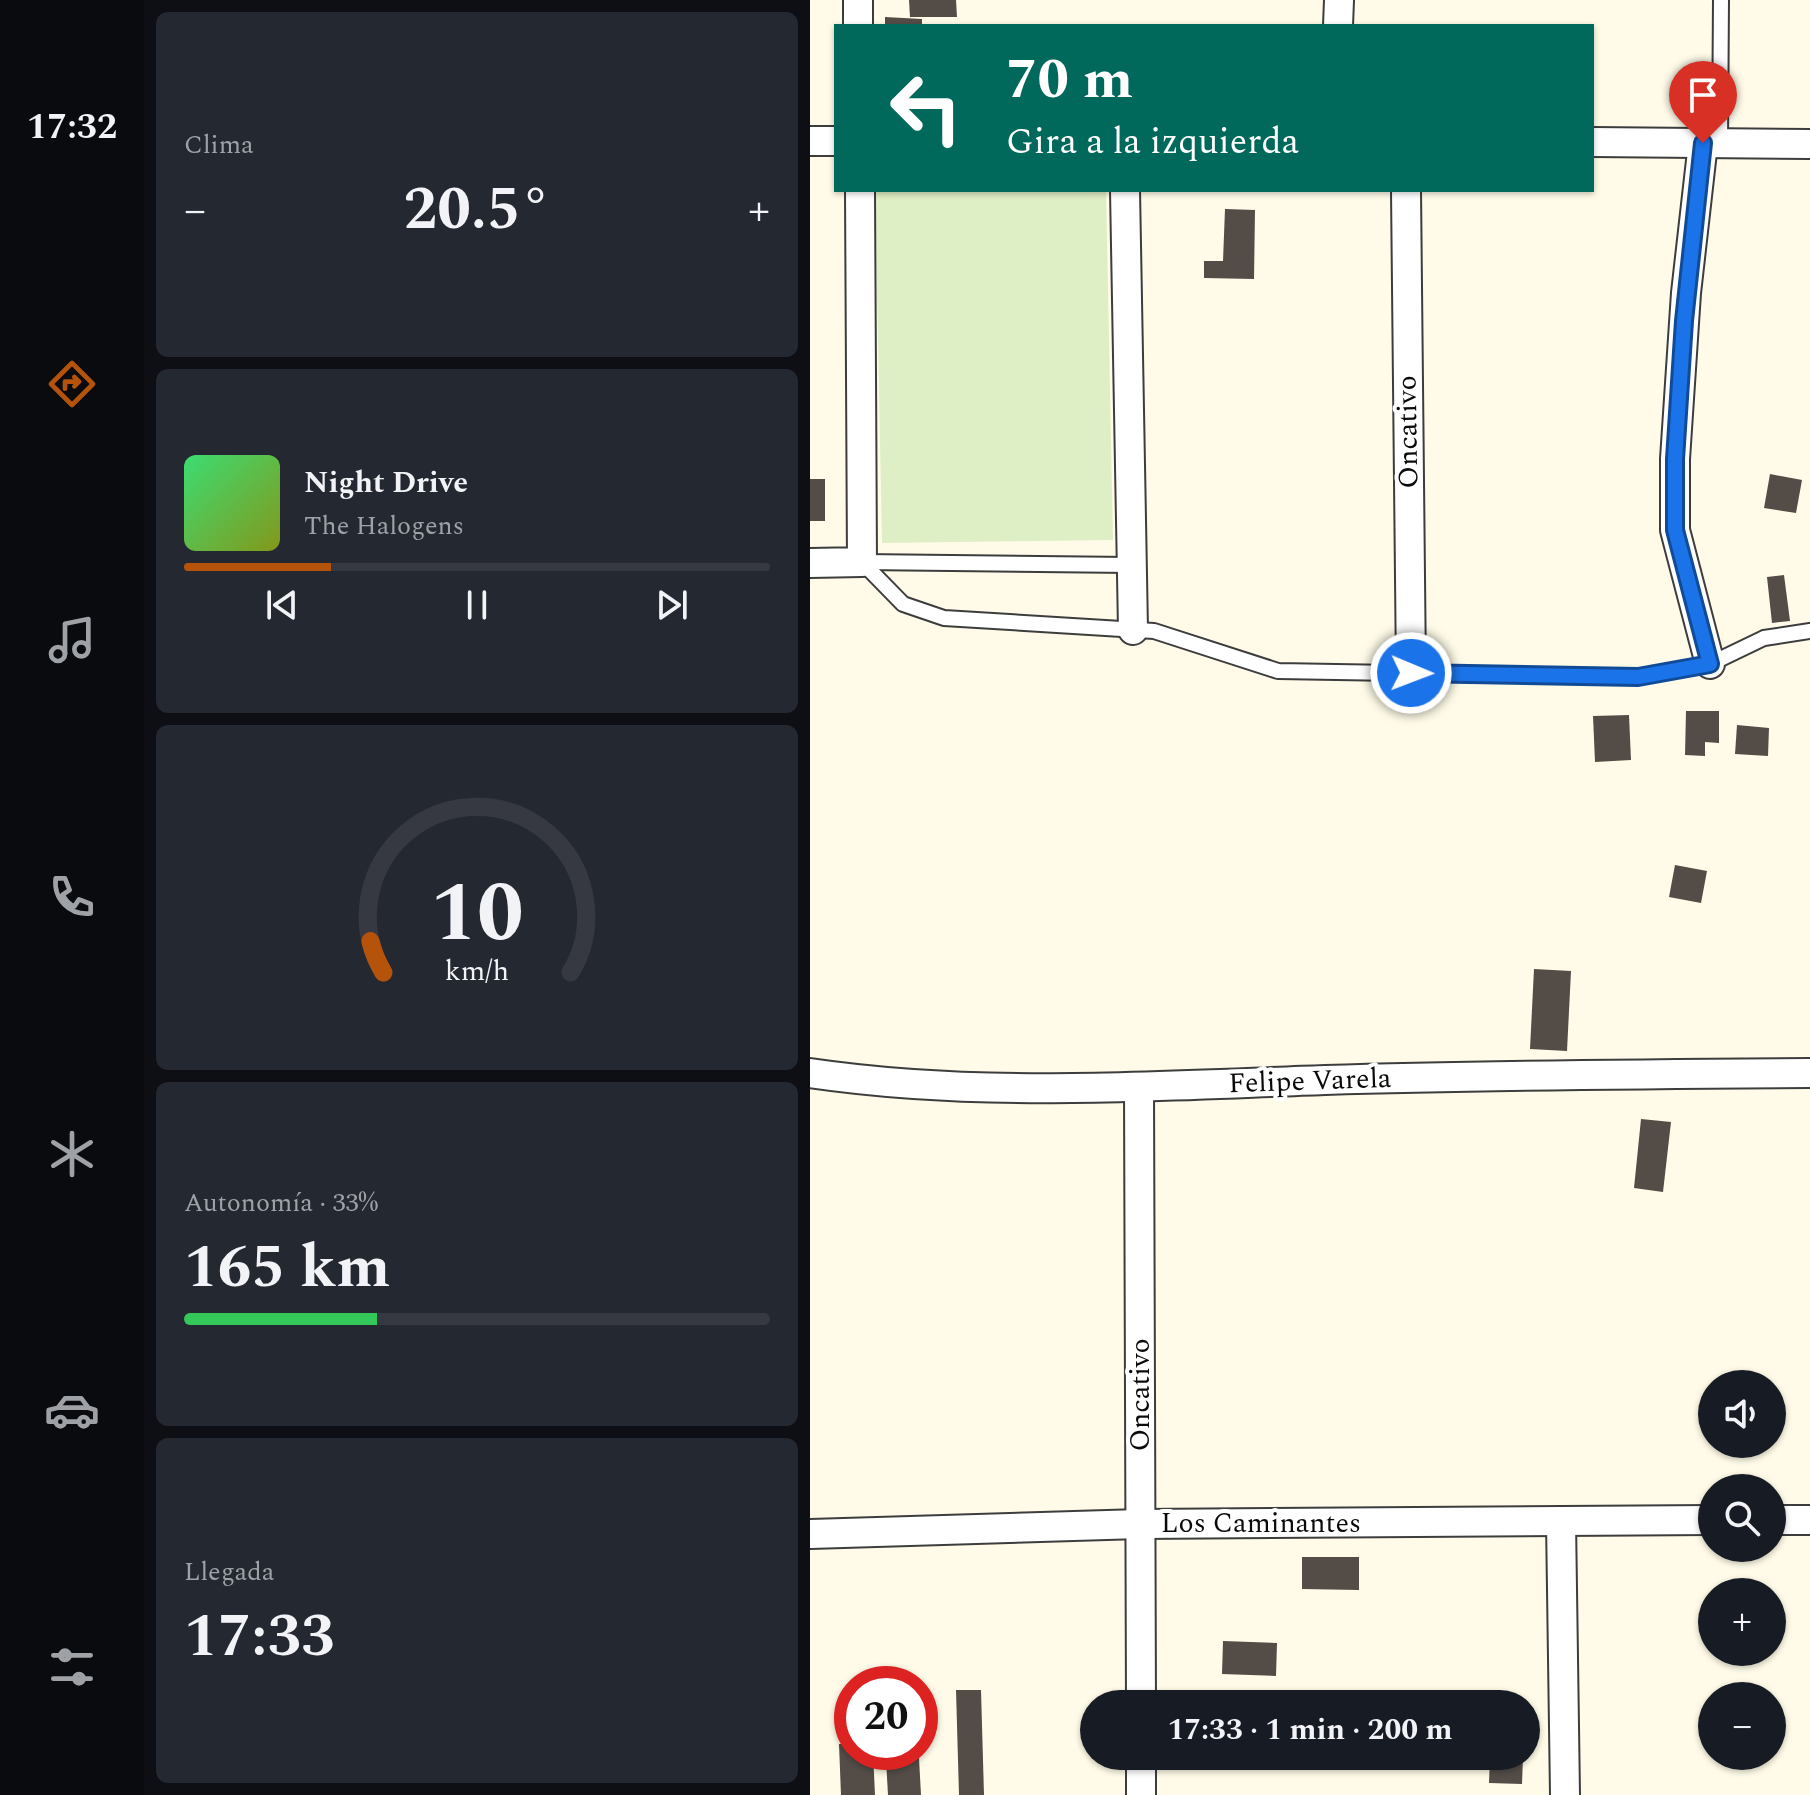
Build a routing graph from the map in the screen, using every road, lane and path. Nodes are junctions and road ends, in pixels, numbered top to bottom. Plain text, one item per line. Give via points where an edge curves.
1 (858, 0) edge
2 (1339, 0) edge
3 (1721, 0) edge
4 (858, 24) edge
5 (1338, 24) edge
6 (810, 141) edge
7 (834, 141) edge
8 (1594, 142) edge
9 (1711, 143) junction
10 (1810, 144) edge
11 (860, 192) edge
12 (1125, 192) edge
13 (1406, 192) edge
14 (862, 562) junction
15 (810, 563) edge
16 (1130, 565) junction
17 (1133, 630) junction
18 (1810, 631) edge
19 (1710, 664) junction
20 (1411, 673) junction
21 (810, 1073) edge
22 (1810, 1073) edge
23 (1139, 1087) junction
24 (1698, 1520) edge
25 (1786, 1520) edge
26 (1810, 1520) edge
27 (1561, 1521) junction
28 (1140, 1524) junction
29 (810, 1534) edge
30 (1141, 1690) edge
31 (1141, 1770) edge
32 (1141, 1795) edge
33 (1565, 1795) edge

1 - 4 street
2 - 5 street
3 - 9 lane
6 - 7 street
8 - 9 street
9 - 10 street
9 - 19 street via 1686,293 1675,459 1675,530
11 - 14 street
12 - 16 street
13 - 20 street, Oncativo
14 - 15 street
14 - 16 lane
14 - 17 lane via 903,604 944,618
16 - 17 street
17 - 20 lane via 1189,640 1278,671
18 - 19 lane via 1764,638
19 - 20 lane via 1638,677
21 - 23 street, Felipe Varela via 883,1084 1009,1090
22 - 23 street, Felipe Varela via 1463,1076
23 - 28 street, Oncativo
24 - 27 street, Los Caminantes
25 - 26 street
27 - 28 street, Los Caminantes
27 - 33 street
28 - 29 street, Los Caminantes
28 - 30 street, Oncativo
31 - 32 street

